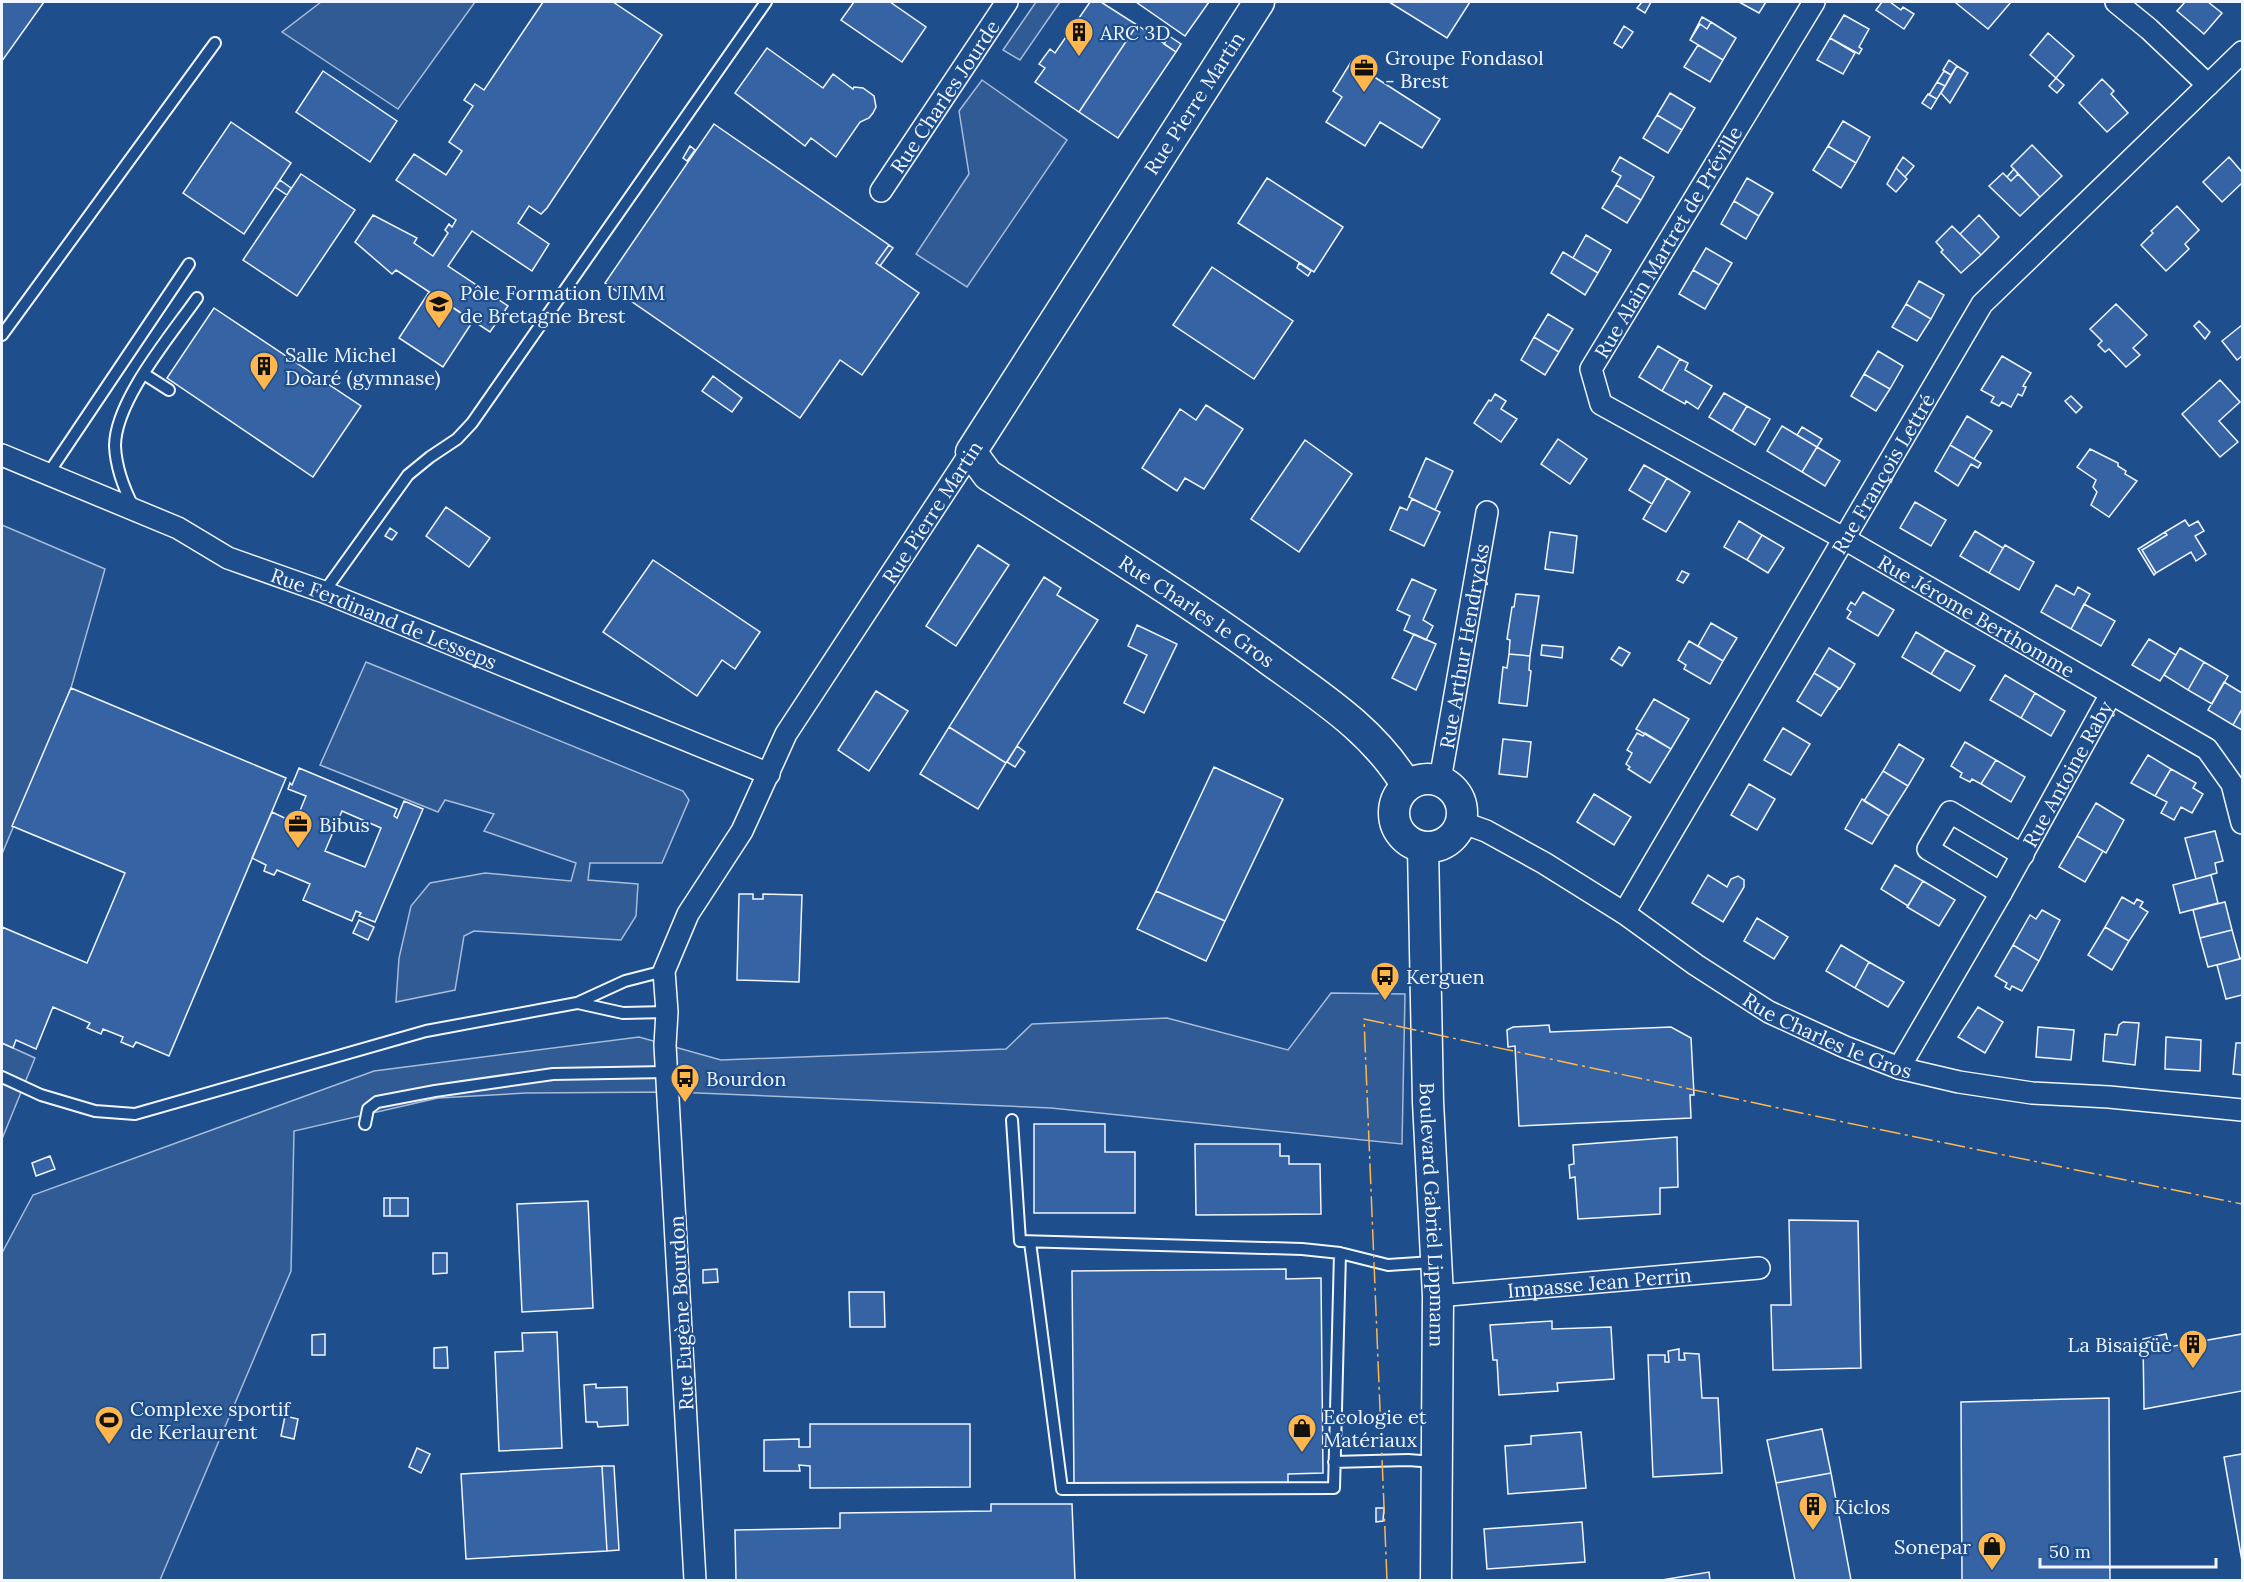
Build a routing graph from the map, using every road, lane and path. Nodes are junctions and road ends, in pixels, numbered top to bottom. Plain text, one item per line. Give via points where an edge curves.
1 (766, 2) edge
2 (1007, 2) edge
3 (1259, 2) edge
4 (1814, 2) edge
5 (2116, 2) edge
6 (215, 42) dead end
7 (2242, 52) edge
8 (2208, 85) junction
9 (881, 191) dead end
10 (189, 264) dead end
11 (197, 297) dead end
12 (2, 335) edge
13 (144, 374) junction
14 (169, 390) dead end
15 (971, 452) junction
16 (2, 455) edge
17 (48, 474) junction
18 (135, 510) junction
19 (1487, 512) dead end
20 (1843, 538) junction
21 (324, 592) junction
22 (2111, 694) junction
23 (769, 774) junction
24 (1440, 780) junction
25 (1407, 786) junction
26 (1461, 822) junction
27 (2242, 823) edge
28 (1423, 847) junction
29 (2023, 855) junction
30 (2001, 893) junction
31 (1624, 913) junction
32 (664, 971) junction
33 (577, 1003) junction
34 (667, 1012) junction
35 (665, 1045) joint
36 (1899, 1068) junction
37 (667, 1072) junction
38 (2, 1077) edge
39 (2242, 1110) edge
40 (1012, 1120) dead end
41 (365, 1124) dead end
42 (1030, 1242) junction
43 (1340, 1253) junction
44 (1437, 1261) junction
45 (1759, 1268) dead end
46 (1438, 1296) junction
47 (1334, 1462) junction
48 (1437, 1462) junction
49 (695, 1581) edge
50 (1436, 1581) edge

1 - 21 lane via 471,423 457,439 408,475
2 - 9 street, Rue Charles Jourde
3 - 15 street, Rue Pierre Martin
4 - 20 street, Rue Alain Martret de Préville via 1591,369 1601,404
5 - 8 street
6 - 12 lane
7 - 8 street, Rue François Lettré
8 - 20 street, Rue François Lettré via 1982,304
10 - 17 lane
11 - 13 lane
13 - 14 lane
13 - 18 lane via 120,417 115,445 119,471
15 - 23 street, Rue Pierre Martin via 786,734
15 - 25 street, Rue Charles le Gros via 988,476 1195,606 1343,713 1372,739
16 - 17 street, Rue Ferdinand de Lesseps
17 - 18 street, Rue Ferdinand de Lesseps
18 - 21 street, Rue Ferdinand de Lesseps via 178,528 228,558
19 - 24 street, Rue Arthur Hendrycks
20 - 22 street, Rue Jérome Berthomme
20 - 31 street, Rue François Lettré
21 - 23 street, Rue Ferdinand de Lesseps
22 - 27 street, Rue Jérome Berthomme via 2206,749 2232,784
22 - 29 street, Rue Antoine Raby
23 - 32 street, Rue Pierre Martin via 742,831 688,914
24 - 25 street via 1428,778
24 - 26 street via 1461,801
25 - 28 street via 1399,795 1394,816 1403,837
26 - 28 street via 1442,844
26 - 31 street, Rue Charles le Gros via 1486,831
28 - 44 street, Boulevard Gabriel Lippmann via 1428,1102
29 - 30 street, Rue Antoine Raby
29 - 30 street, Rue Antoine Raby via 1950,812 1928,849
30 - 36 street, Rue Antoine Raby
31 - 36 street, Rue Charles le Gros via 1769,1012
32 - 33 lane via 625,981
32 - 34 street, Rue Pierre Martin
33 - 34 lane via 623,1013
33 - 38 lane via 426,1031 135,1114 85,1108 41,1095
34 - 35 street, Rue Pierre Martin
35 - 37 street, Rue Eugène Bourdon
36 - 39 street, Rue Charles le Gros via 2032,1093
37 - 41 lane via 553,1074 435,1091 377,1102 368,1109
37 - 49 street, Rue Eugène Bourdon
40 - 42 lane via 1020,1241
42 - 43 lane
42 - 47 lane via 1062,1490 1334,1488
43 - 44 lane via 1388,1265
43 - 47 lane
44 - 46 street, Boulevard Gabriel Lippmann
45 - 46 street, Impasse Jean Perrin
46 - 48 street, Boulevard Gabriel Lippmann
47 - 48 lane
48 - 50 street, Boulevard Gabriel Lippmann

